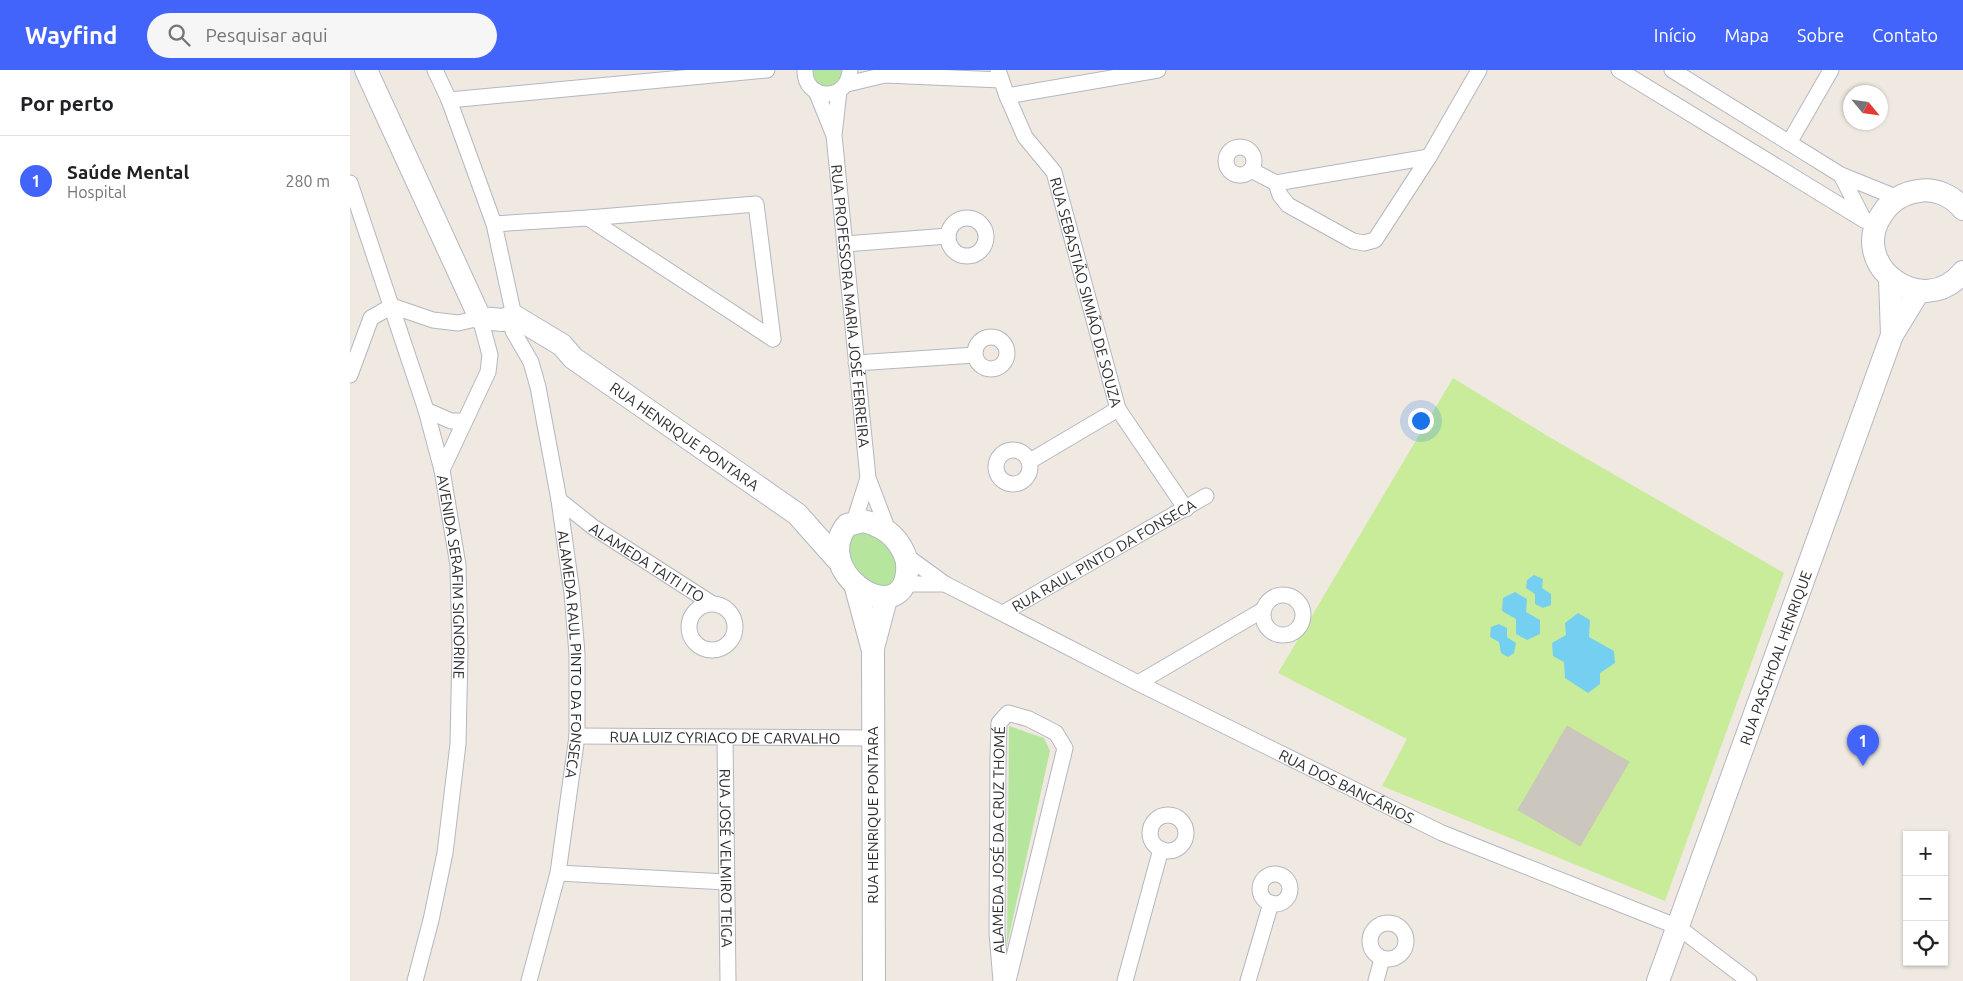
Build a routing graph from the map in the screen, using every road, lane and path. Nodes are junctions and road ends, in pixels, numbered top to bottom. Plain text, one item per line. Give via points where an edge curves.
1 (366, 70) edge
2 (435, 70) edge
3 (767, 70) edge
4 (805, 70) edge
5 (1158, 70) edge
6 (1479, 70) edge
7 (1619, 70) edge
8 (1830, 70) edge
9 (1677, 71) edge
10 (879, 73) edge
11 (1000, 75) edge
12 (845, 82) edge
13 (816, 91) junction
14 (1007, 96) junction
15 (449, 100) junction
16 (834, 135) junction
17 (1789, 143) junction
18 (1429, 157) junction
19 (1251, 170) dead end
20 (1841, 175) junction
21 (350, 183) edge
22 (1276, 184) junction
23 (1898, 198) junction
24 (1963, 209) edge
25 (588, 218) junction
26 (494, 224) junction
27 (1869, 228) junction
28 (948, 236) dead end
29 (845, 244) junction
30 (1963, 272) edge
31 (1890, 279) junction
32 (1919, 291) junction
33 (392, 306) junction
34 (480, 318) junction
35 (510, 322) junction
36 (1892, 335) junction
37 (975, 355) dead end
38 (856, 364) junction
39 (350, 375) edge
40 (1118, 409) junction
41 (426, 410) junction
42 (463, 421) junction
43 (1030, 461) dead end
44 (442, 470) junction
45 (868, 478) junction
46 (1206, 496) dead end
47 (559, 500) junction
48 (1186, 509) junction
49 (797, 514) junction
50 (850, 523) junction
51 (889, 533) junction
52 (905, 555) junction
53 (838, 559) junction
54 (855, 584) junction
55 (905, 584) junction
56 (945, 584) junction
57 (886, 598) junction
58 (711, 603) dead end
59 (1263, 610) dead end
60 (1003, 614) junction
61 (872, 648) junction
62 (1138, 683) junction
63 (577, 736) junction
64 (725, 737) junction
65 (872, 738) junction
66 (1162, 849) dead end
67 (558, 873) junction
68 (726, 882) junction
69 (1271, 903) dead end
70 (1678, 927) junction
71 (1382, 959) dead end
72 (415, 981) edge
73 (528, 981) edge
74 (728, 981) edge
75 (874, 981) edge
76 (1001, 981) edge
77 (1008, 981) edge
78 (1125, 981) edge
79 (1248, 981) edge
80 (1376, 981) edge
81 (1658, 981) edge
82 (1748, 981) edge

1 - 34 street
2 - 15 street, ALAMEDA RAUL PINTO DA FONSECA
3 - 15 street
4 - 13 street, RUA PROFESSORA MARIA JOSÉ FERREIRA via 807,81
5 - 14 street
6 - 18 street
7 - 27 street
8 - 17 street
9 - 17 street
10 - 11 street
10 - 12 street
11 - 14 street, RUA SEBASTIÃO SIMIÃO DE SOUZA
12 - 13 street via 824,94
12 - 16 street, RUA PROFESSORA MARIA JOSÉ FERREIRA
13 - 16 street, RUA PROFESSORA MARIA JOSÉ FERREIRA
14 - 40 street, RUA SEBASTIÃO SIMIÃO DE SOUZA via 1025,137 1054,172
15 - 26 street, ALAMEDA RAUL PINTO DA FONSECA
16 - 29 street, RUA PROFESSORA MARIA JOSÉ FERREIRA
17 - 20 street
18 - 22 street
18 - 22 street via 1383,230 1375,240 1364,243 1353,241 1288,205
19 - 22 street
20 - 23 street
20 - 27 street
21 - 33 street, AVENIDA SERAFIM SIGNORINE
23 - 24 street via 1910,192 1938,192
23 - 27 street
25 - 25 street via 756,204 773,339 709,297
25 - 26 street
26 - 35 street, ALAMEDA RAUL PINTO DA FONSECA
27 - 31 street via 1880,266
28 - 29 street
29 - 38 street, RUA PROFESSORA MARIA JOSÉ FERREIRA
30 - 32 street via 1947,286
31 - 32 street
31 - 36 street, RUA PASCHOAL HENRIQUE
32 - 36 street, RUA PASCHOAL HENRIQUE
33 - 34 street via 434,320 458,323
33 - 39 street via 371,318
33 - 41 street, AVENIDA SERAFIM SIGNORINE
34 - 35 street
34 - 42 street via 490,355 488,372
35 - 47 street, ALAMEDA RAUL PINTO DA FONSECA via 531,362 538,387
35 - 49 street, RUA HENRIQUE PONTARA via 562,345 573,358
36 - 70 street, RUA PASCHOAL HENRIQUE
37 - 38 street
38 - 45 street, RUA PROFESSORA MARIA JOSÉ FERREIRA
40 - 43 street
40 - 48 street, RUA SEBASTIÃO SIMIÃO DE SOUZA
41 - 42 street via 450,421
41 - 44 street, AVENIDA SERAFIM SIGNORINE
42 - 44 street
44 - 72 street, AVENIDA SERAFIM SIGNORINE via 458,565 458,744 445,853
45 - 50 street, RUA PROFESSORA MARIA JOSÉ FERREIRA
45 - 51 street, RUA PROFESSORA MARIA JOSÉ FERREIRA
46 - 48 street, RUA RAUL PINTO DA FONSECA
47 - 58 street, ALAMEDA TAITI ITO via 593,527
47 - 63 street, ALAMEDA RAUL PINTO DA FONSECA via 577,654
48 - 60 street, RUA RAUL PINTO DA FONSECA
49 - 50 street, RUA HENRIQUE PONTARA via 817,521
49 - 53 street, RUA HENRIQUE PONTARA
50 - 51 street via 872,523
50 - 53 street via 841,532
51 - 52 street
52 - 55 street via 908,565
52 - 56 street, RUA DOS BANCÁRIOS
53 - 54 street
54 - 57 street
54 - 61 street, RUA HENRIQUE PONTARA
55 - 56 street, RUA DOS BANCÁRIOS
55 - 57 street via 897,594
56 - 60 street, RUA DOS BANCÁRIOS
57 - 61 street, RUA HENRIQUE PONTARA
59 - 62 street
60 - 62 street, RUA DOS BANCÁRIOS
61 - 65 street, RUA HENRIQUE PONTARA
62 - 70 street, RUA DOS BANCÁRIOS via 1442,833
63 - 64 street, RUA LUIZ CYRIACO DE CARVALHO
63 - 67 street, ALAMEDA RAUL PINTO DA FONSECA
64 - 65 street, RUA LUIZ CYRIACO DE CARVALHO
64 - 68 street, RUA JOSÉ VELMIRO TEIGA
65 - 75 street, RUA HENRIQUE PONTARA
66 - 78 street
67 - 68 street
67 - 73 street, ALAMEDA RAUL PINTO DA FONSECA
68 - 74 street, RUA JOSÉ VELMIRO TEIGA
69 - 79 street
70 - 81 street, RUA PASCHOAL HENRIQUE
70 - 82 street, RUA DOS BANCÁRIOS
71 - 80 street
76 - 77 street, ALAMEDA JOSÉ DA CRUZ THOMÉ via 997,932 998,758 999,723 1008,713 1029,718 1056,733 1065,748

